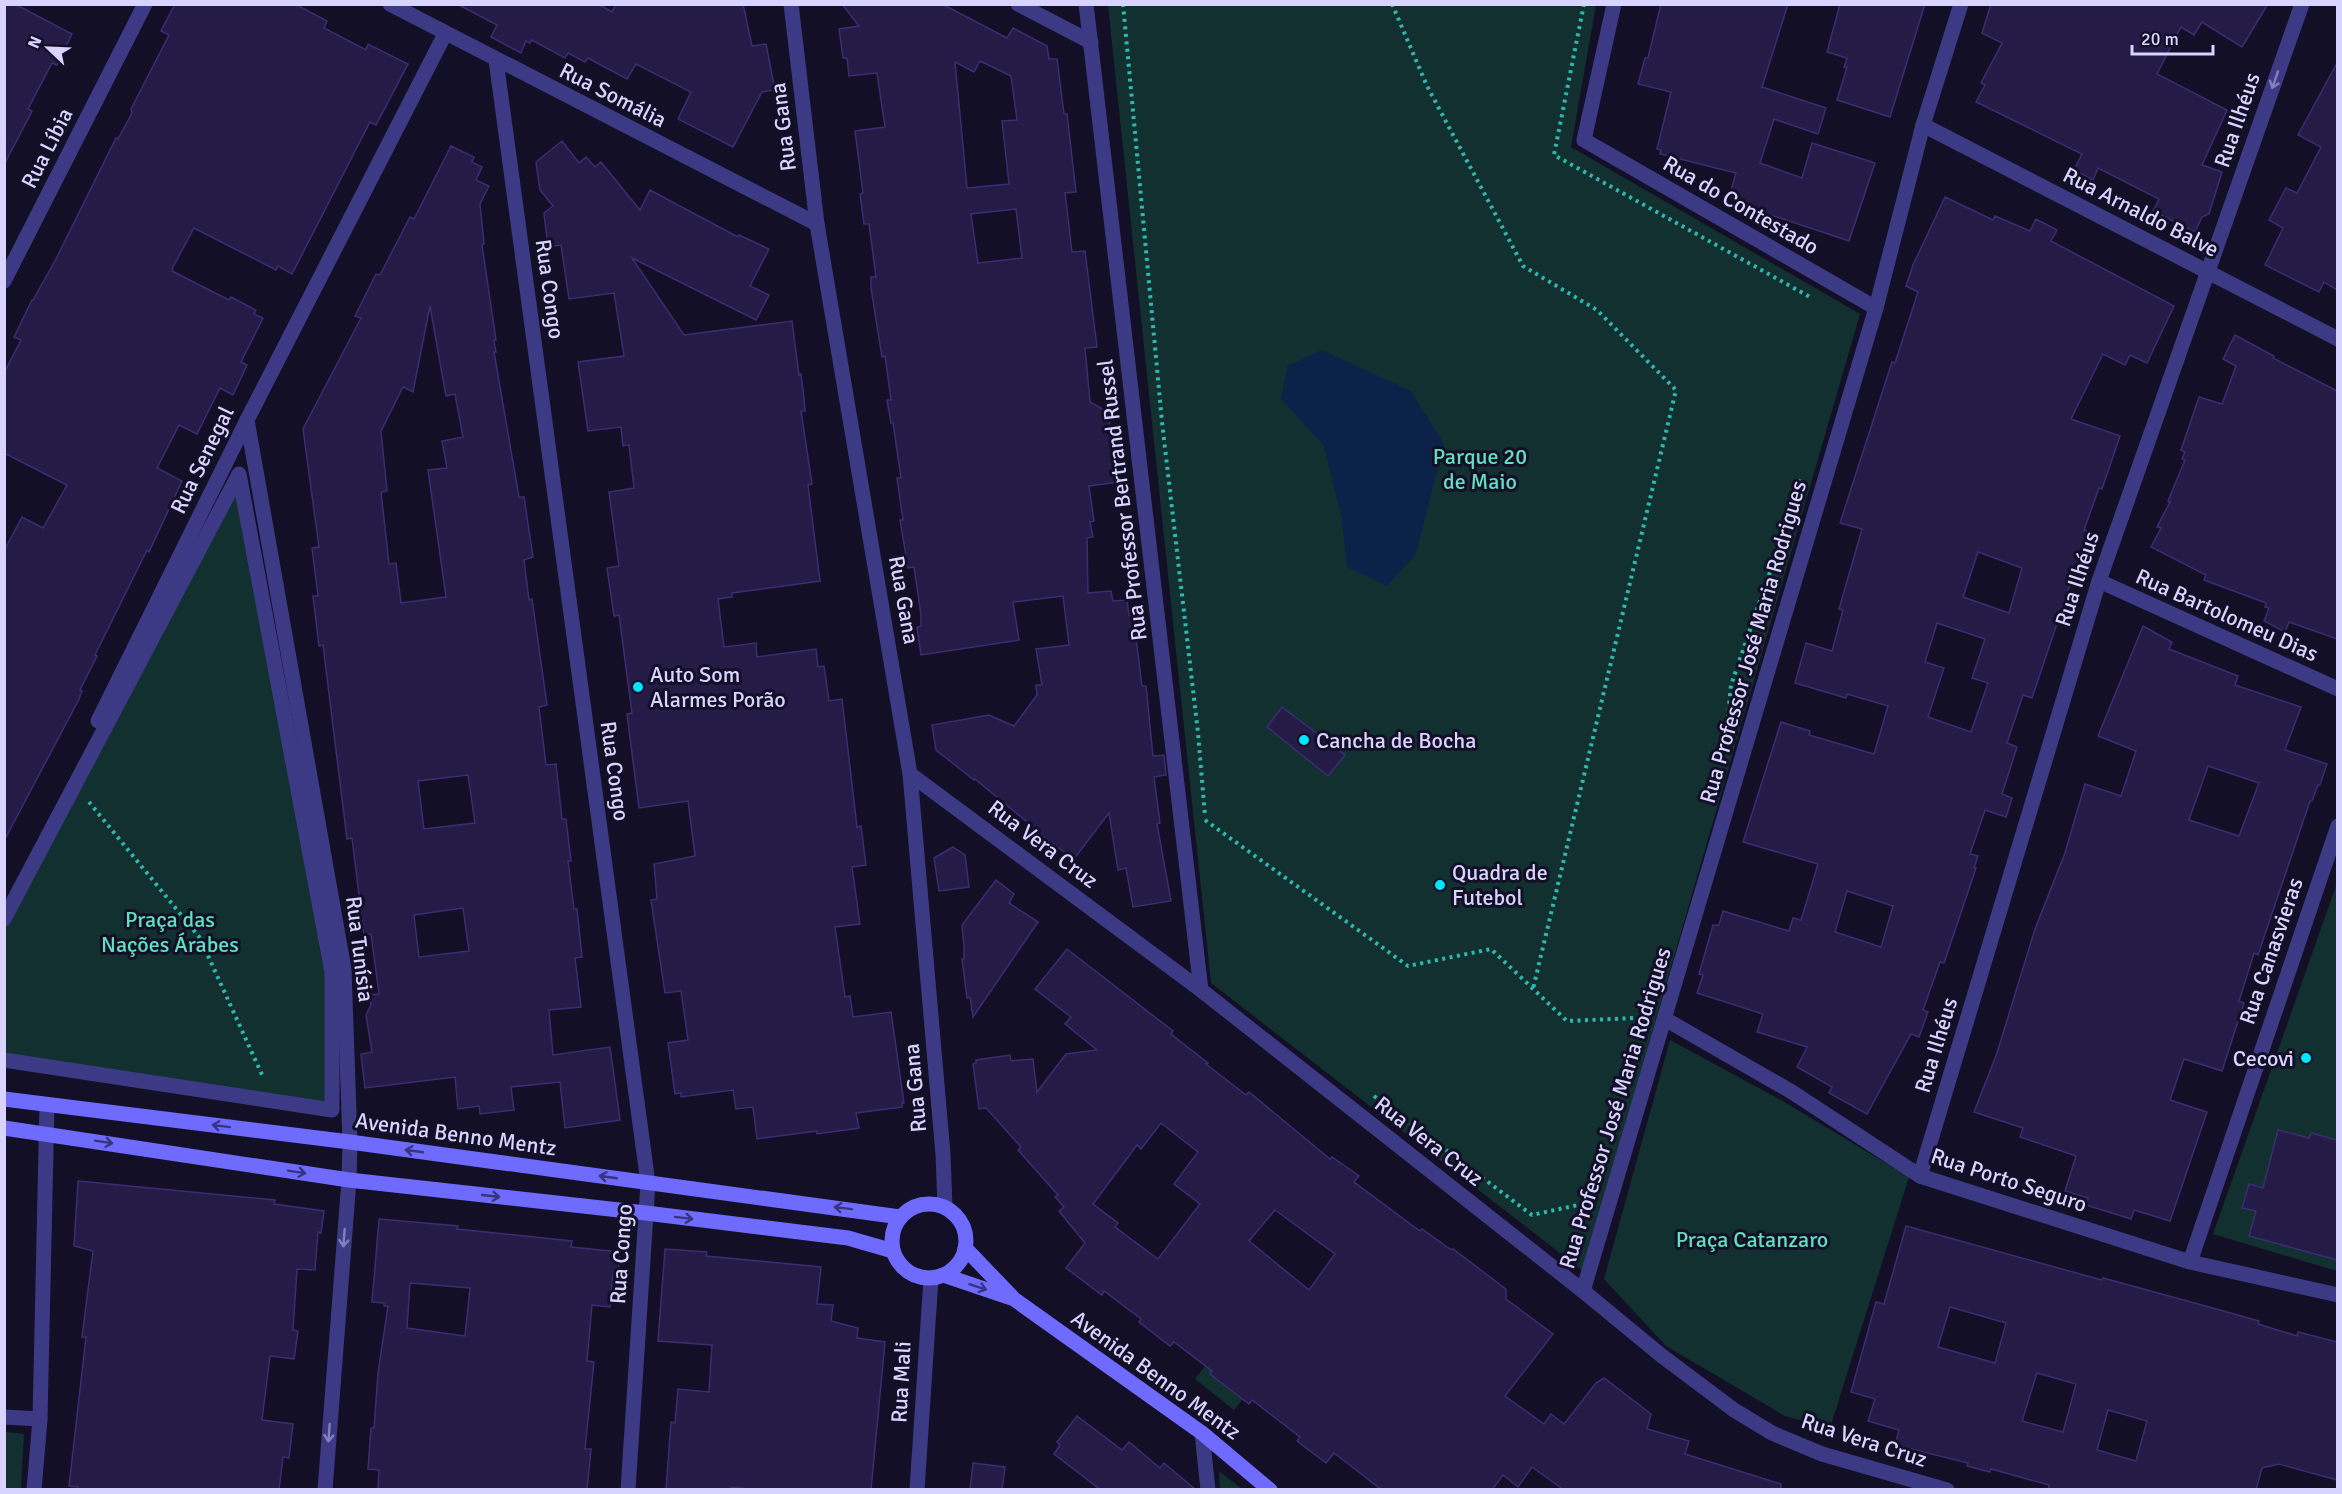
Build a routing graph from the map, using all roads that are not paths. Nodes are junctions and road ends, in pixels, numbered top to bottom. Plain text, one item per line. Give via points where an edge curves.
1 (145, 4) edge
2 (390, 4) edge
3 (791, 4) edge
4 (1018, 4) edge
5 (1086, 4) edge
6 (1614, 4) edge
7 (1961, 4) edge
8 (2302, 4) edge
9 (445, 34) junction
10 (1091, 42) junction
11 (496, 60) junction
12 (1923, 125) junction
13 (817, 224) junction
14 (2208, 272) junction
15 (4, 280) edge
16 (1875, 308) junction
17 (2337, 339) edge
18 (247, 420) junction
19 (2098, 581) junction
20 (2337, 689) edge
21 (910, 774) junction
22 (2337, 826) edge
23 (4, 909) edge
24 (4, 919) edge
25 (1201, 990) junction
26 (1665, 1019) junction
27 (4, 1060) edge
28 (4, 1099) edge
29 (47, 1105) junction
30 (4, 1128) edge
31 (47, 1133) junction
32 (350, 1142) junction
33 (1920, 1176) junction
34 (349, 1180) junction
35 (648, 1183) junction
36 (945, 1207) junction
37 (646, 1213) junction
38 (900, 1217) junction
39 (965, 1248) junction
40 (893, 1251) junction
41 (2190, 1262) junction
42 (937, 1276) junction
43 (1583, 1291) junction
44 (2337, 1295) edge
45 (1014, 1299) junction
46 (4, 1417) edge
47 (40, 1419) junction
48 (1202, 1433) junction
49 (34, 1490) edge
50 (325, 1490) edge
51 (628, 1490) edge
52 (917, 1490) edge
53 (1208, 1490) edge
54 (1270, 1490) edge
55 (1947, 1490) edge

1 - 15 street, Rua Líbia
2 - 9 street, Rua Somália
3 - 13 street, Rua Gana
4 - 10 street
5 - 10 street, Rua Professor Bertrand Russel
6 - 16 street, Rua do Contestado via 1584,140
7 - 12 street, Rua Professor José Maria Rodrigues
8 -> 14 street, Rua Ilhéus
9 - 11 street, Rua Somália
9 - 18 street, Rua Senegal
10 - 25 street, Rua Professor Bertrand Russel
11 - 13 street, Rua Somália
11 - 35 street, Rua Congo
12 - 14 street, Rua Arnaldo Balve
12 - 16 street, Rua Professor José Maria Rodrigues
13 - 21 street, Rua Gana
14 - 17 street, Rua Arnaldo Balve
14 - 19 street, Rua Ilhéus
16 - 26 street, Rua Professor José Maria Rodrigues
18 - 23 street, Rua Senegal
18 - 32 street, Rua Tunísia via 344,969
19 - 20 street, Rua Bartolomeu Dias
19 - 33 street, Rua Ilhéus
21 - 25 street, Rua Vera Cruz
21 - 36 street, Rua Gana
22 - 41 street, Rua Canasvieras
24 - 27 street via 239,474 332,972 332,1110
25 - 43 street, Rua Vera Cruz
26 - 33 street, Rua Porto Seguro via 1792,1092
26 - 43 street, Rua Professor José Maria Rodrigues
28 - 29 street, Avenida Benno Mentz
29 - 31 street
32 -> 29 street, Avenida Benno Mentz
30 - 31 street
31 -> 34 street
31 - 47 street
32 - 34 street, Rua Tunísia
35 -> 32 street, Avenida Benno Mentz
33 - 41 street, Rua Porto Seguro
34 -> 37 street
34 -> 50 street, Rua Tunísia
35 - 37 street, Rua Congo
38 -> 35 street, Avenida Benno Mentz
36 - 38 street via 921,1204
36 - 39 street via 962,1224
37 -> 40 street via 848,1238
37 - 51 street, Rua Congo
38 - 40 street via 894,1227
39 - 42 street via 953,1269
39 - 45 street, Avenida Benno Mentz
40 - 42 street via 907,1271 918,1276
41 - 44 street, Rua Porto Seguro
42 -> 45 street, Avenida Benno Mentz
42 - 52 street, Rua Mali
43 - 55 street, Rua Vera Cruz via 1662,1356 1772,1433 1822,1454
45 - 48 street, Avenida Benno Mentz
46 - 47 street
47 - 49 street
48 - 53 street
48 - 54 street, Avenida Benno Mentz

